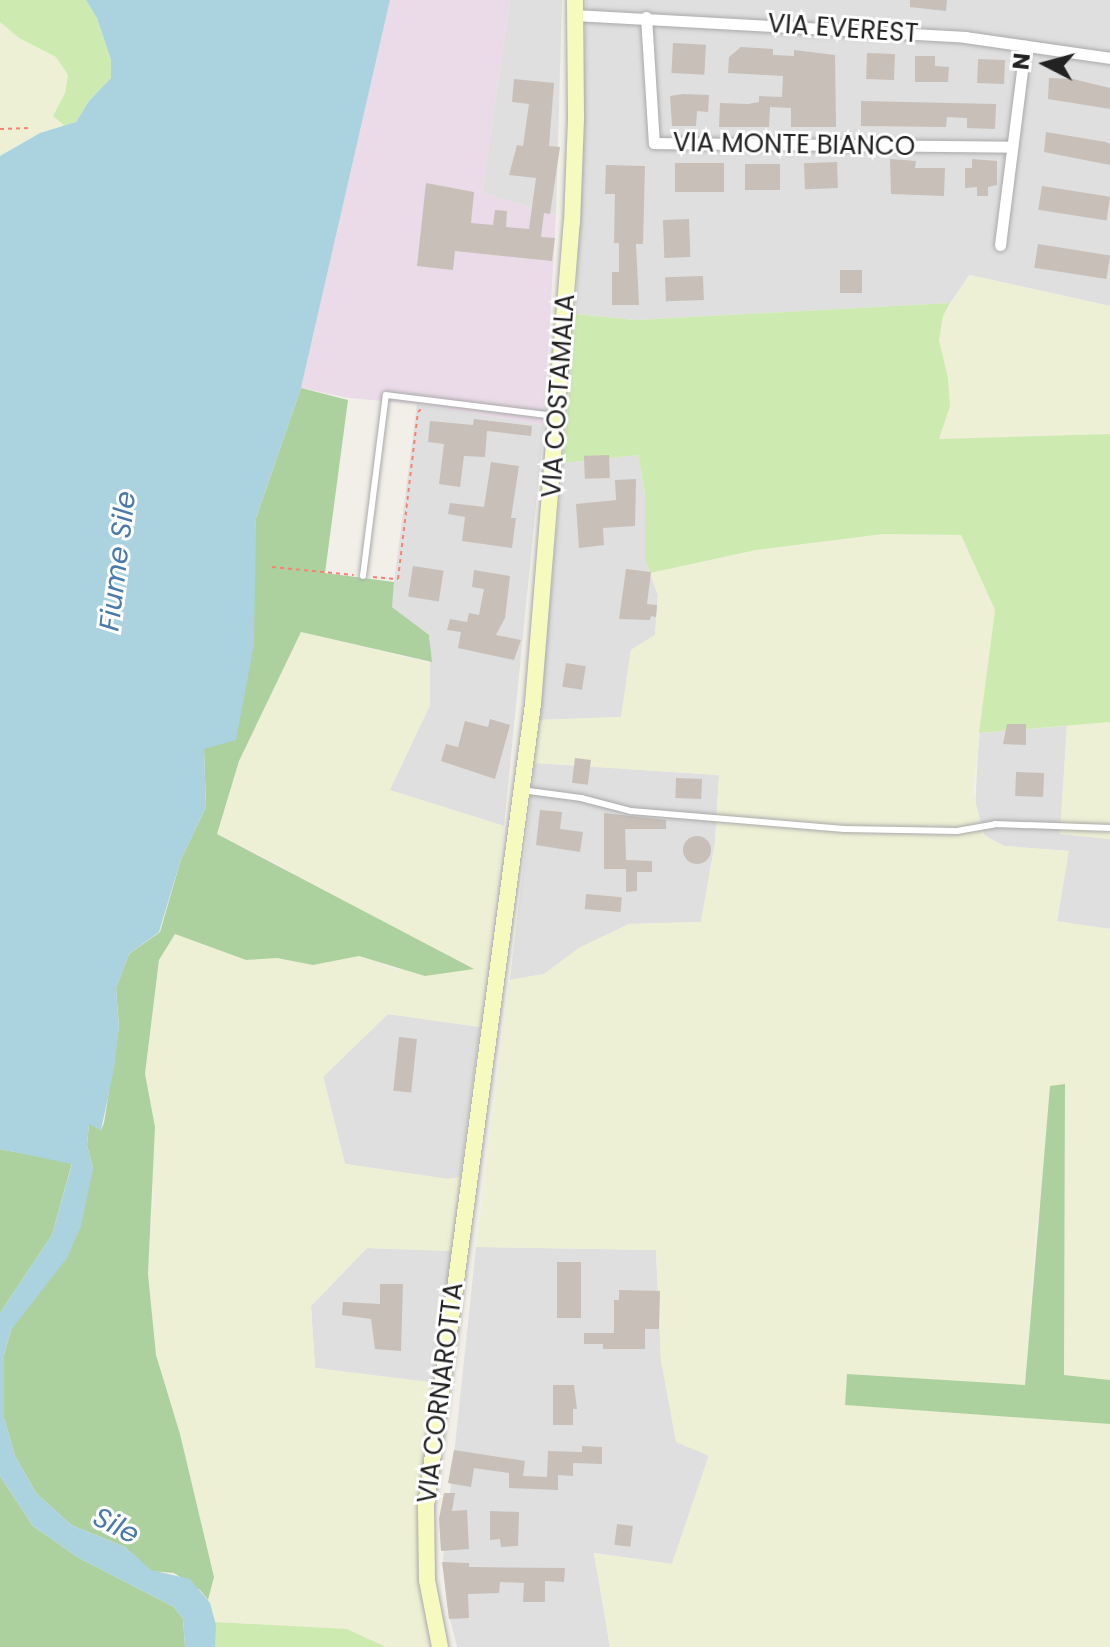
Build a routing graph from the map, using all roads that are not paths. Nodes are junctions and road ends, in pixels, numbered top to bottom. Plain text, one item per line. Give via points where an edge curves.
1 (575, 7) edge
2 (646, 17) junction
3 (1025, 46) junction
4 (1110, 58) edge
5 (1012, 147) junction
6 (1000, 245) dead end
7 (558, 417) junction
8 (363, 576) dead end
9 (521, 790) junction
10 (1110, 828) edge
11 (474, 1139) joint
12 (440, 1647) edge

1 - 2 street, VIA EVEREST
1 - 7 main road, VIA COSTAMALA via 572,223
2 - 3 street, VIA EVEREST via 965,37
2 - 5 street, VIA MONTE BIANCO via 654,143
3 - 4 street, VIA EVEREST
3 - 5 street
5 - 6 street
7 - 8 lane via 386,395
7 - 9 main road, VIA COSTAMALA
9 - 10 lane via 631,811 844,829 957,831 995,824
9 - 11 main road, VIA COSTAMALA
11 - 12 main road, VIA CORNAROTTA via 426,1506 427,1580

